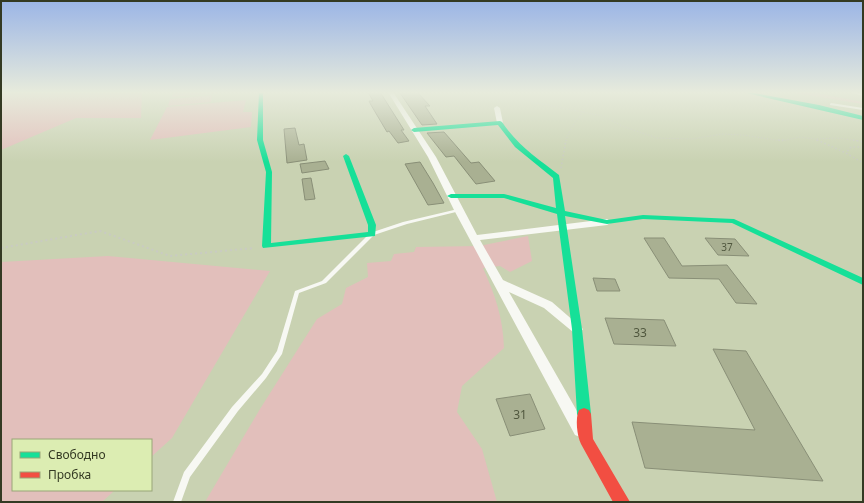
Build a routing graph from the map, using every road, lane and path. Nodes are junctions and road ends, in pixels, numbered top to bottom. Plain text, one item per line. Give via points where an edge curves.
1 (261, 115) edge
2 (405, 115) edge
3 (498, 115) edge
4 (579, 115) edge
5 (600, 115) edge
6 (845, 115) edge
7 (863, 120) edge
8 (500, 123) junction
9 (414, 130) junction
10 (814, 139) junction
11 (863, 142) edge
12 (863, 148) edge
13 (846, 153) junction
14 (346, 156) dead end
15 (863, 163) edge
16 (556, 176) junction
17 (451, 196) junction
18 (458, 210) junction
19 (560, 212) junction
20 (607, 222) junction
21 (563, 227) junction
22 (372, 234) junction
23 (474, 238) junction
24 (266, 246) junction
25 (1, 248) edge
26 (497, 282) junction
27 (863, 282) edge
28 (577, 329) junction
29 (586, 440) junction
30 (177, 502) edge
31 (622, 502) edge

1 - 24 street via 260,140 268,172
2 - 9 street
3 - 8 street
4 - 16 path via 566,139 560,170
5 - 10 path via 657,138 692,139 722,134 782,141 800,137
6 - 7 street
8 - 9 street
8 - 16 street via 512,141
9 - 17 street via 432,157
10 - 11 path via 837,138
10 - 13 path
12 - 13 path via 851,148
13 - 15 path
14 - 22 street via 372,225
16 - 19 street
17 - 18 street
17 - 19 street via 504,196
18 - 22 lane
18 - 23 street
19 - 20 street
19 - 21 street
20 - 21 street
20 - 27 street via 643,217 734,221
21 - 23 street
21 - 28 street
22 - 24 street
22 - 30 lane via 324,282 297,292 280,352 187,475
23 - 26 street
24 - 25 path via 170,256 100,231
26 - 28 street via 548,306
26 - 29 street
28 - 29 street
29 - 31 street

